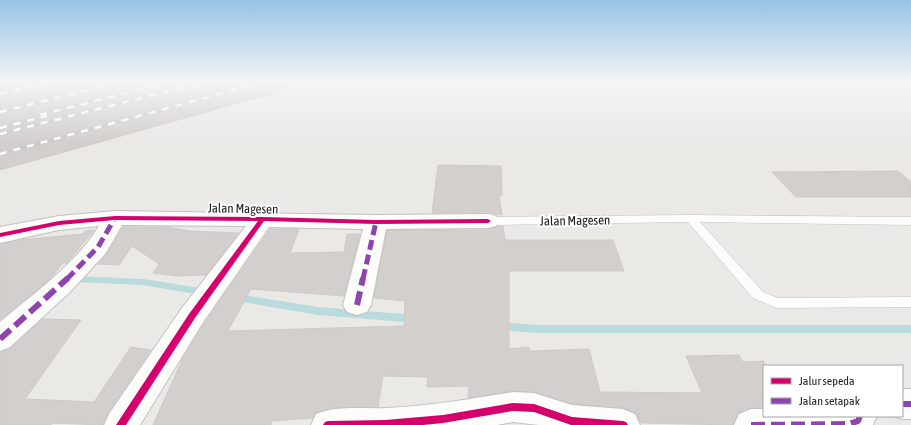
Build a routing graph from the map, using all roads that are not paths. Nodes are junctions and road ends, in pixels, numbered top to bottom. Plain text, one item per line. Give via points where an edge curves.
1 (115, 218) junction
2 (691, 218) junction
3 (263, 219) junction
4 (488, 221) joint
5 (911, 221) edge
6 (376, 222) junction
7 (0, 235) edge
8 (911, 302) edge
9 (357, 305) dead end
10 (0, 339) edge
11 (860, 417) edge
12 (120, 425) edge
13 (328, 425) edge
14 (623, 425) edge
15 (750, 425) edge

1 - 3 street, Jalan Magesen
1 - 7 street, Jalan Magesen via 59,223
1 - 10 street via 98,247
2 - 4 lane, Jalan Magesen
2 - 5 lane, Jalan Magesen
2 - 8 lane via 758,296 777,303
3 - 6 street, Jalan Magesen
3 - 12 street
4 - 6 street, Jalan Magesen
6 - 9 street
11 - 15 street via 858,421 849,424
13 - 14 street via 443,419 513,407 534,408 572,421

